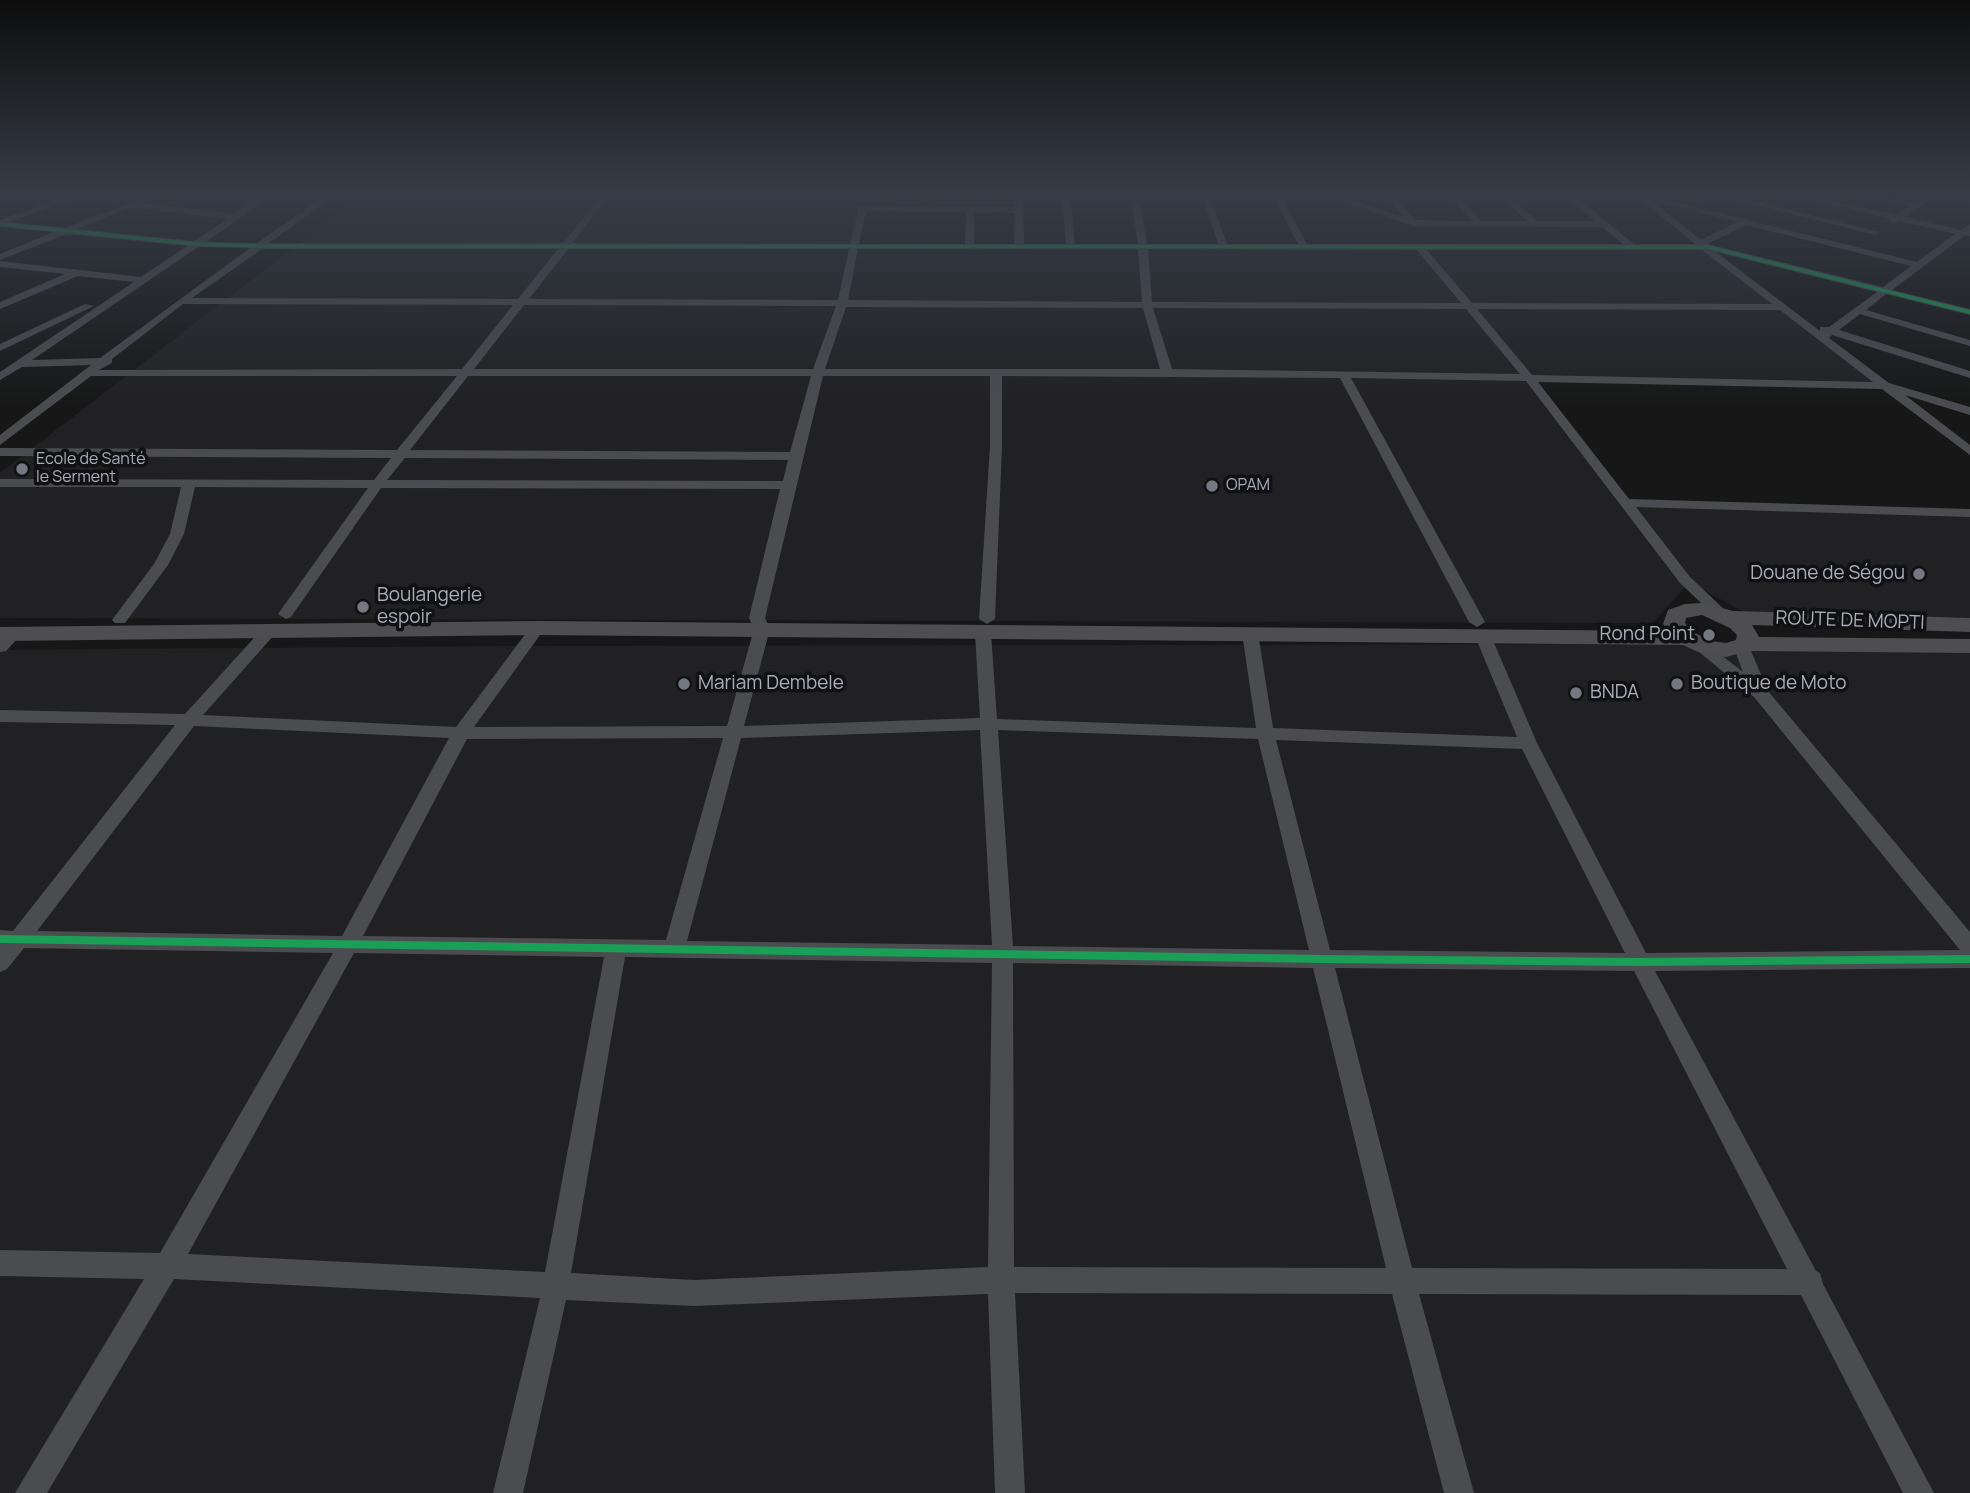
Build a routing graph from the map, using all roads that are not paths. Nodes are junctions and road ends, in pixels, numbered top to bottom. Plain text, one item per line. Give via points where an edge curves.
1 (14, 266) edge
2 (163, 266) edge
3 (233, 266) edge
4 (550, 266) edge
5 (850, 266) edge
6 (1144, 266) edge
7 (1436, 266) edge
8 (1732, 266) edge
9 (1787, 266) edge
10 (1922, 266) edge
11 (77, 273) junction
12 (142, 280) junction
13 (1887, 291) junction
14 (181, 301) junction
15 (522, 301) junction
16 (842, 303) junction
17 (1147, 303) junction
18 (0, 306) edge
19 (1470, 306) junction
20 (1785, 307) junction
21 (1860, 311) junction
22 (1969, 311) edge
23 (1827, 335) junction
24 (1970, 343) edge
25 (0, 348) edge
26 (108, 361) junction
27 (19, 364) junction
28 (467, 371) junction
29 (818, 372) junction
30 (1167, 372) junction
31 (92, 373) junction
32 (996, 373) junction
33 (1, 375) edge
34 (1970, 375) edge
35 (1344, 376) junction
36 (1529, 378) junction
37 (1885, 386) junction
38 (1970, 411) edge
39 (0, 441) edge
40 (0, 452) edge
41 (1970, 452) edge
42 (401, 453) junction
43 (796, 456) junction
44 (0, 482) edge
45 (189, 483) junction
46 (378, 483) junction
47 (788, 485) junction
48 (1625, 503) junction
49 (1970, 513) edge
50 (1685, 580) junction
51 (286, 614) junction
52 (1679, 614) junction
53 (1726, 616) junction
54 (120, 620) junction
55 (759, 624) junction
56 (1970, 625) edge
57 (985, 626) junction
58 (537, 628) junction
59 (1480, 629) junction
60 (269, 631) junction
61 (1250, 633) junction
62 (4, 634) edge
63 (1691, 640) junction
64 (1745, 646) junction
65 (1970, 646) edge
66 (1760, 693) junction
67 (0, 716) edge
68 (189, 720) junction
69 (986, 724) junction
70 (734, 732) junction
71 (1265, 732) junction
72 (461, 733) junction
73 (1528, 743) junction
74 (9, 939) edge
75 (348, 945) junction
76 (1970, 947) edge
77 (616, 949) junction
78 (674, 950) junction
79 (1003, 954) junction
80 (1323, 959) junction
81 (1970, 959) edge
82 (1640, 962) junction
83 (0, 964) edge
84 (0, 1263) edge
85 (167, 1266) junction
86 (1001, 1280) junction
87 (1402, 1280) junction
88 (1811, 1282) junction
89 (556, 1286) junction
90 (30, 1493) edge
91 (508, 1493) edge
92 (1010, 1493) edge
93 (1459, 1493) edge
94 (1919, 1493) edge

1 - 11 street
2 - 12 street
3 - 14 street
4 - 15 street
5 - 16 street
6 - 17 street
7 - 19 street
8 - 20 street
9 - 13 street
10 - 13 street
11 - 12 street
11 - 18 street
12 - 25 street
12 - 27 street
13 - 21 street
13 - 22 street
14 - 15 street
14 - 26 street
15 - 16 street
15 - 28 street
16 - 17 street
16 - 29 street
17 - 19 street
17 - 30 street
19 - 20 street
19 - 36 street
20 - 23 street
21 - 23 street
21 - 24 street
23 - 34 street
23 - 37 street
26 - 27 street
26 - 31 street
27 - 33 street
28 - 29 street
28 - 31 street
28 - 42 street
29 - 32 street
29 - 43 street
30 - 32 street
30 - 35 street
31 - 39 street
32 - 57 street
35 - 36 street
35 - 59 street
36 - 37 street
36 - 48 street
37 - 38 street
37 - 41 street
40 - 42 street
42 - 43 street
42 - 46 street
43 - 47 street
44 - 45 street
45 - 46 street
45 - 54 street via 177,534 161,565
46 - 47 street
46 - 51 street
47 - 55 street
48 - 49 street
48 - 50 street
50 - 52 street
50 - 53 street
51 - 54 highway
51 - 55 highway
52 - 53 highway, ROUTE DE MOPTI via 1702,609
52 - 59 highway, ROUTE DE MOPTI via 1645,622
52 - 63 highway via 1674,625
53 - 56 highway, ROUTE DE MOPTI
53 - 64 highway via 1748,634
54 - 62 highway
55 - 57 highway
55 - 58 highway
55 - 70 street
57 - 59 highway
57 - 61 highway
57 - 69 street
58 - 60 highway
58 - 72 street
59 - 61 highway
59 - 63 highway, ROUTE DE MOPTI
59 - 73 street
60 - 62 highway
60 - 68 street
61 - 71 street
63 - 64 highway, ROUTE DE MOPTI via 1726,650
63 - 66 street
64 - 65 highway, ROUTE DE MOPTI
64 - 66 street
66 - 76 street
67 - 68 street
68 - 72 street
68 - 74 street
69 - 70 street
69 - 71 street
69 - 79 street
70 - 72 street
70 - 78 street
71 - 73 street
71 - 80 street
72 - 75 street
73 - 82 street
74 - 75 street
74 - 83 street
75 - 77 street
75 - 85 street
77 - 78 street
77 - 89 street
78 - 79 street
79 - 80 street
79 - 86 street
80 - 82 street
80 - 87 street
81 - 82 street
82 - 88 street
84 - 85 street
85 - 89 street
85 - 90 street
86 - 87 street
86 - 89 street via 694,1293
86 - 92 street
87 - 88 street
87 - 93 street
88 - 94 street
89 - 91 street

